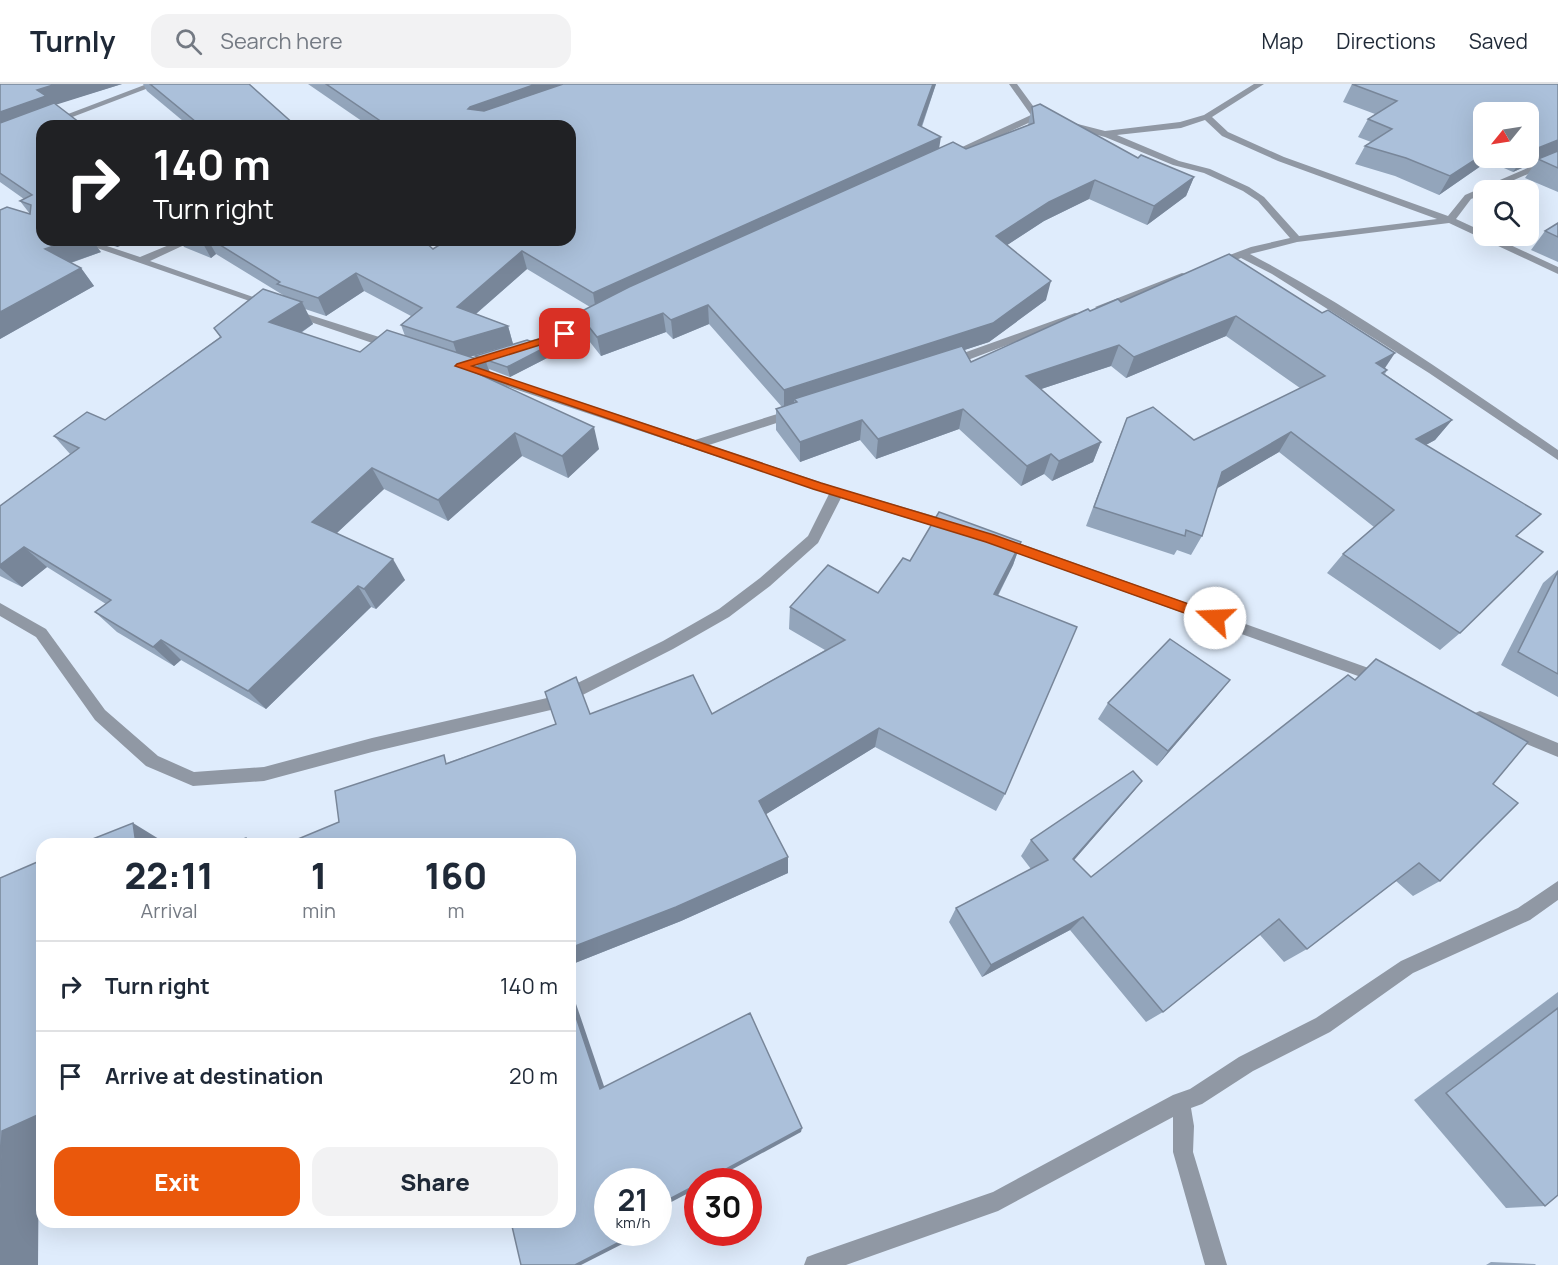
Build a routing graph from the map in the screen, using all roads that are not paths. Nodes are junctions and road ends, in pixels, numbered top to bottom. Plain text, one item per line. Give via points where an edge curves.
1 (155, 84) edge
2 (1013, 84) edge
3 (1260, 84) edge
4 (1036, 116) junction
5 (1207, 117) junction
6 (56, 120) edge
7 (1105, 134) junction
8 (1558, 158) edge
9 (935, 163) edge
10 (1450, 220) junction
11 (1297, 239) junction
12 (96, 246) edge
13 (176, 246) edge
14 (1242, 254) junction
15 (140, 261) junction
16 (1558, 272) edge
17 (606, 312) edge
18 (408, 350) edge
19 (502, 353) edge
20 (481, 360) edge
21 (932, 368) edge
22 (807, 409) edge
23 (694, 445) junction
24 (1558, 456) edge
25 (837, 492) junction
26 (968, 531) edge
27 (990, 538) edge
28 (0, 609) edge
29 (1395, 683) edge
30 (1471, 714) edge
31 (1558, 750) edge
32 (1558, 890) edge
33 (1180, 1102) junction
34 (815, 1265) edge
35 (1216, 1265) edge

1 - 6 street
2 - 4 street
3 - 5 street
4 - 7 street
4 - 9 street
5 - 7 street via 1181,125
5 - 10 street via 1225,134 1281,159
7 - 11 street via 1246,189 1261,199
8 - 10 street via 1468,197
10 - 11 street
10 - 16 street
11 - 14 street
12 - 15 street
13 - 15 street
14 - 21 street
14 - 24 street via 1433,370
15 - 18 street
17 - 19 street via 565,334
20 - 23 street via 460,366
22 - 23 street
23 - 25 street
25 - 26 street
25 - 28 street via 813,539 724,614 550,704 264,774 193,779 152,761 100,715 41,633
27 - 29 street
30 - 31 street
32 - 33 street via 1524,914 1407,967 1323,1025
33 - 34 street via 998,1201
33 - 35 street via 1183,1152

